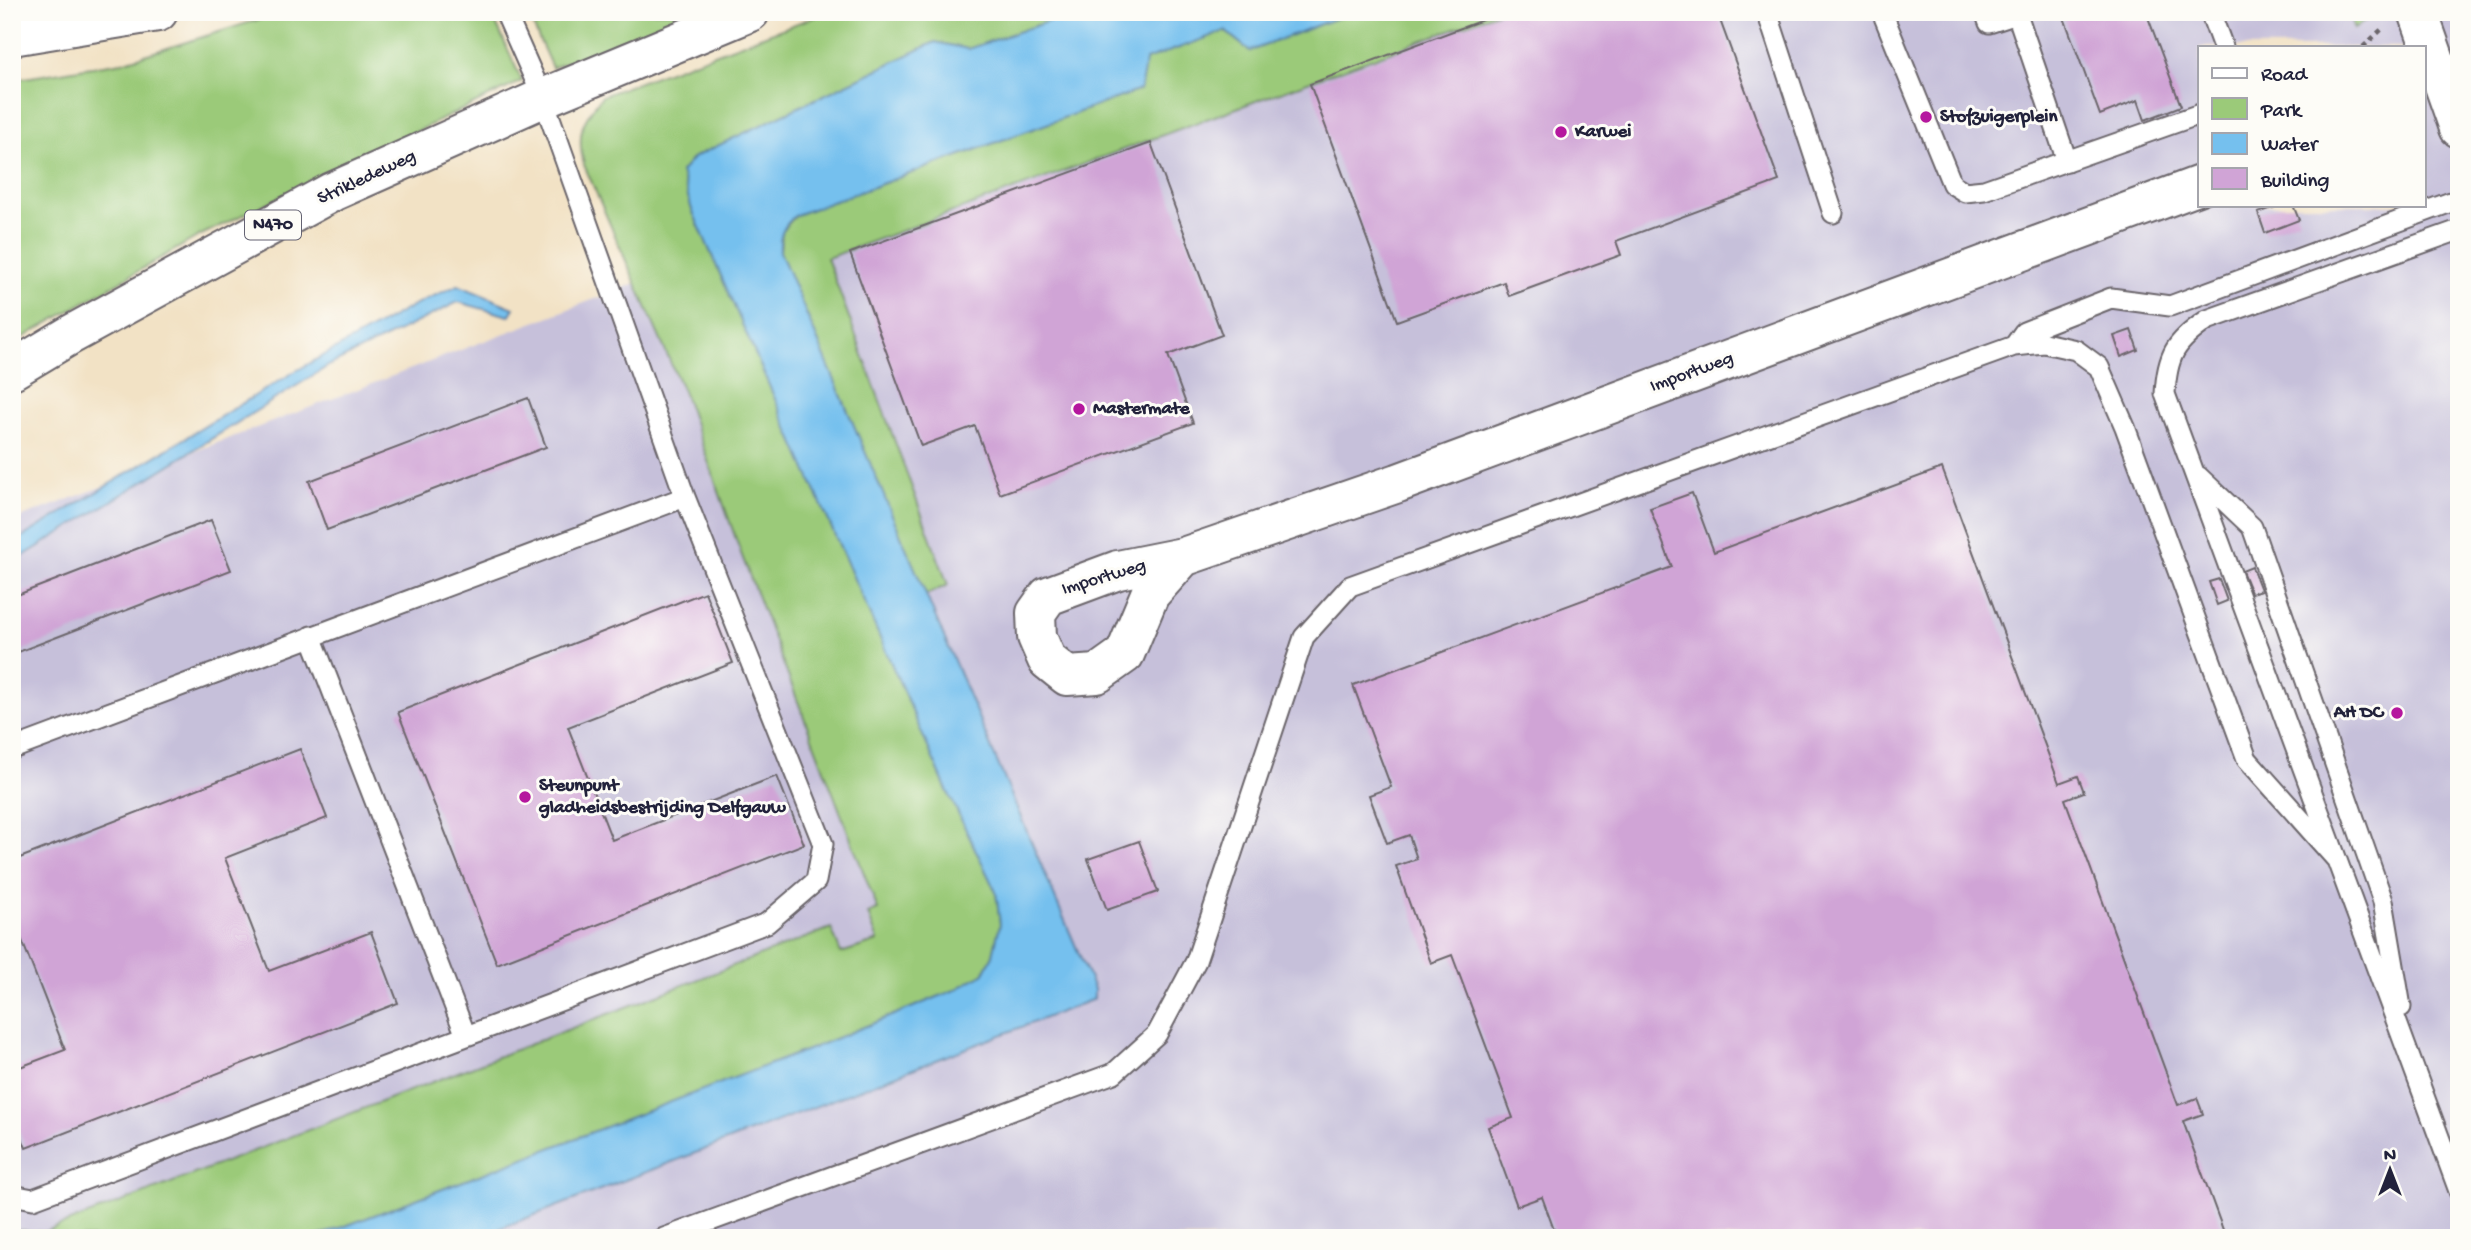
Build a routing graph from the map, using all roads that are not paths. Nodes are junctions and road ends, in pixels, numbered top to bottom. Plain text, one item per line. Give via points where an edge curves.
1 (158, 12) edge
2 (505, 12) edge
3 (750, 12) edge
4 (1767, 12) edge
5 (1882, 12) edge
6 (1985, 12) edge
7 (2210, 12) edge
8 (2418, 12) edge
9 (2019, 13) edge
10 (12, 36) edge
11 (2223, 46) edge
12 (543, 98) junction
13 (2447, 105) edge
14 (2198, 115) edge
15 (2067, 161) junction
16 (2198, 186) edge
17 (2459, 199) edge
18 (1833, 213) dead end
19 (2459, 230) edge
20 (2014, 346) junction
21 (12, 370) edge
22 (2194, 472) junction
23 (685, 497) junction
24 (1183, 557) dead end
25 (311, 636) junction
26 (12, 749) edge
27 (2336, 859) junction
28 (466, 1036) junction
29 (2408, 1053) junction
30 (2459, 1191) edge
31 (12, 1195) edge
32 (664, 1238) edge

1 - 10 street
2 - 12 lane
3 - 12 street, Strikledeweg / N470
4 - 18 lane
5 - 15 lane via 1952,184 1965,192 1984,190
6 - 9 lane via 1989,23
7 - 11 lane
8 - 13 street
9 - 15 lane
12 - 21 street, Strikledeweg / N470 via 332,192
12 - 23 lane
14 - 15 lane
16 - 24 street, Importweg via 1398,483
17 - 20 lane via 2170,306 2111,298 2024,332
19 - 22 lane via 2207,320 2184,336 2167,364 2165,394
20 - 27 lane via 2044,343 2076,350 2099,367 2247,759
20 - 32 lane via 1350,586 1304,637 1195,961 1157,1034 1114,1073
22 - 27 lane
22 - 29 lane via 2252,527 2383,901
23 - 25 lane
23 - 28 lane via 824,844 816,881 767,923
25 - 26 lane
25 - 28 lane
27 - 29 lane
28 - 31 lane via 33,1199
29 - 30 lane

